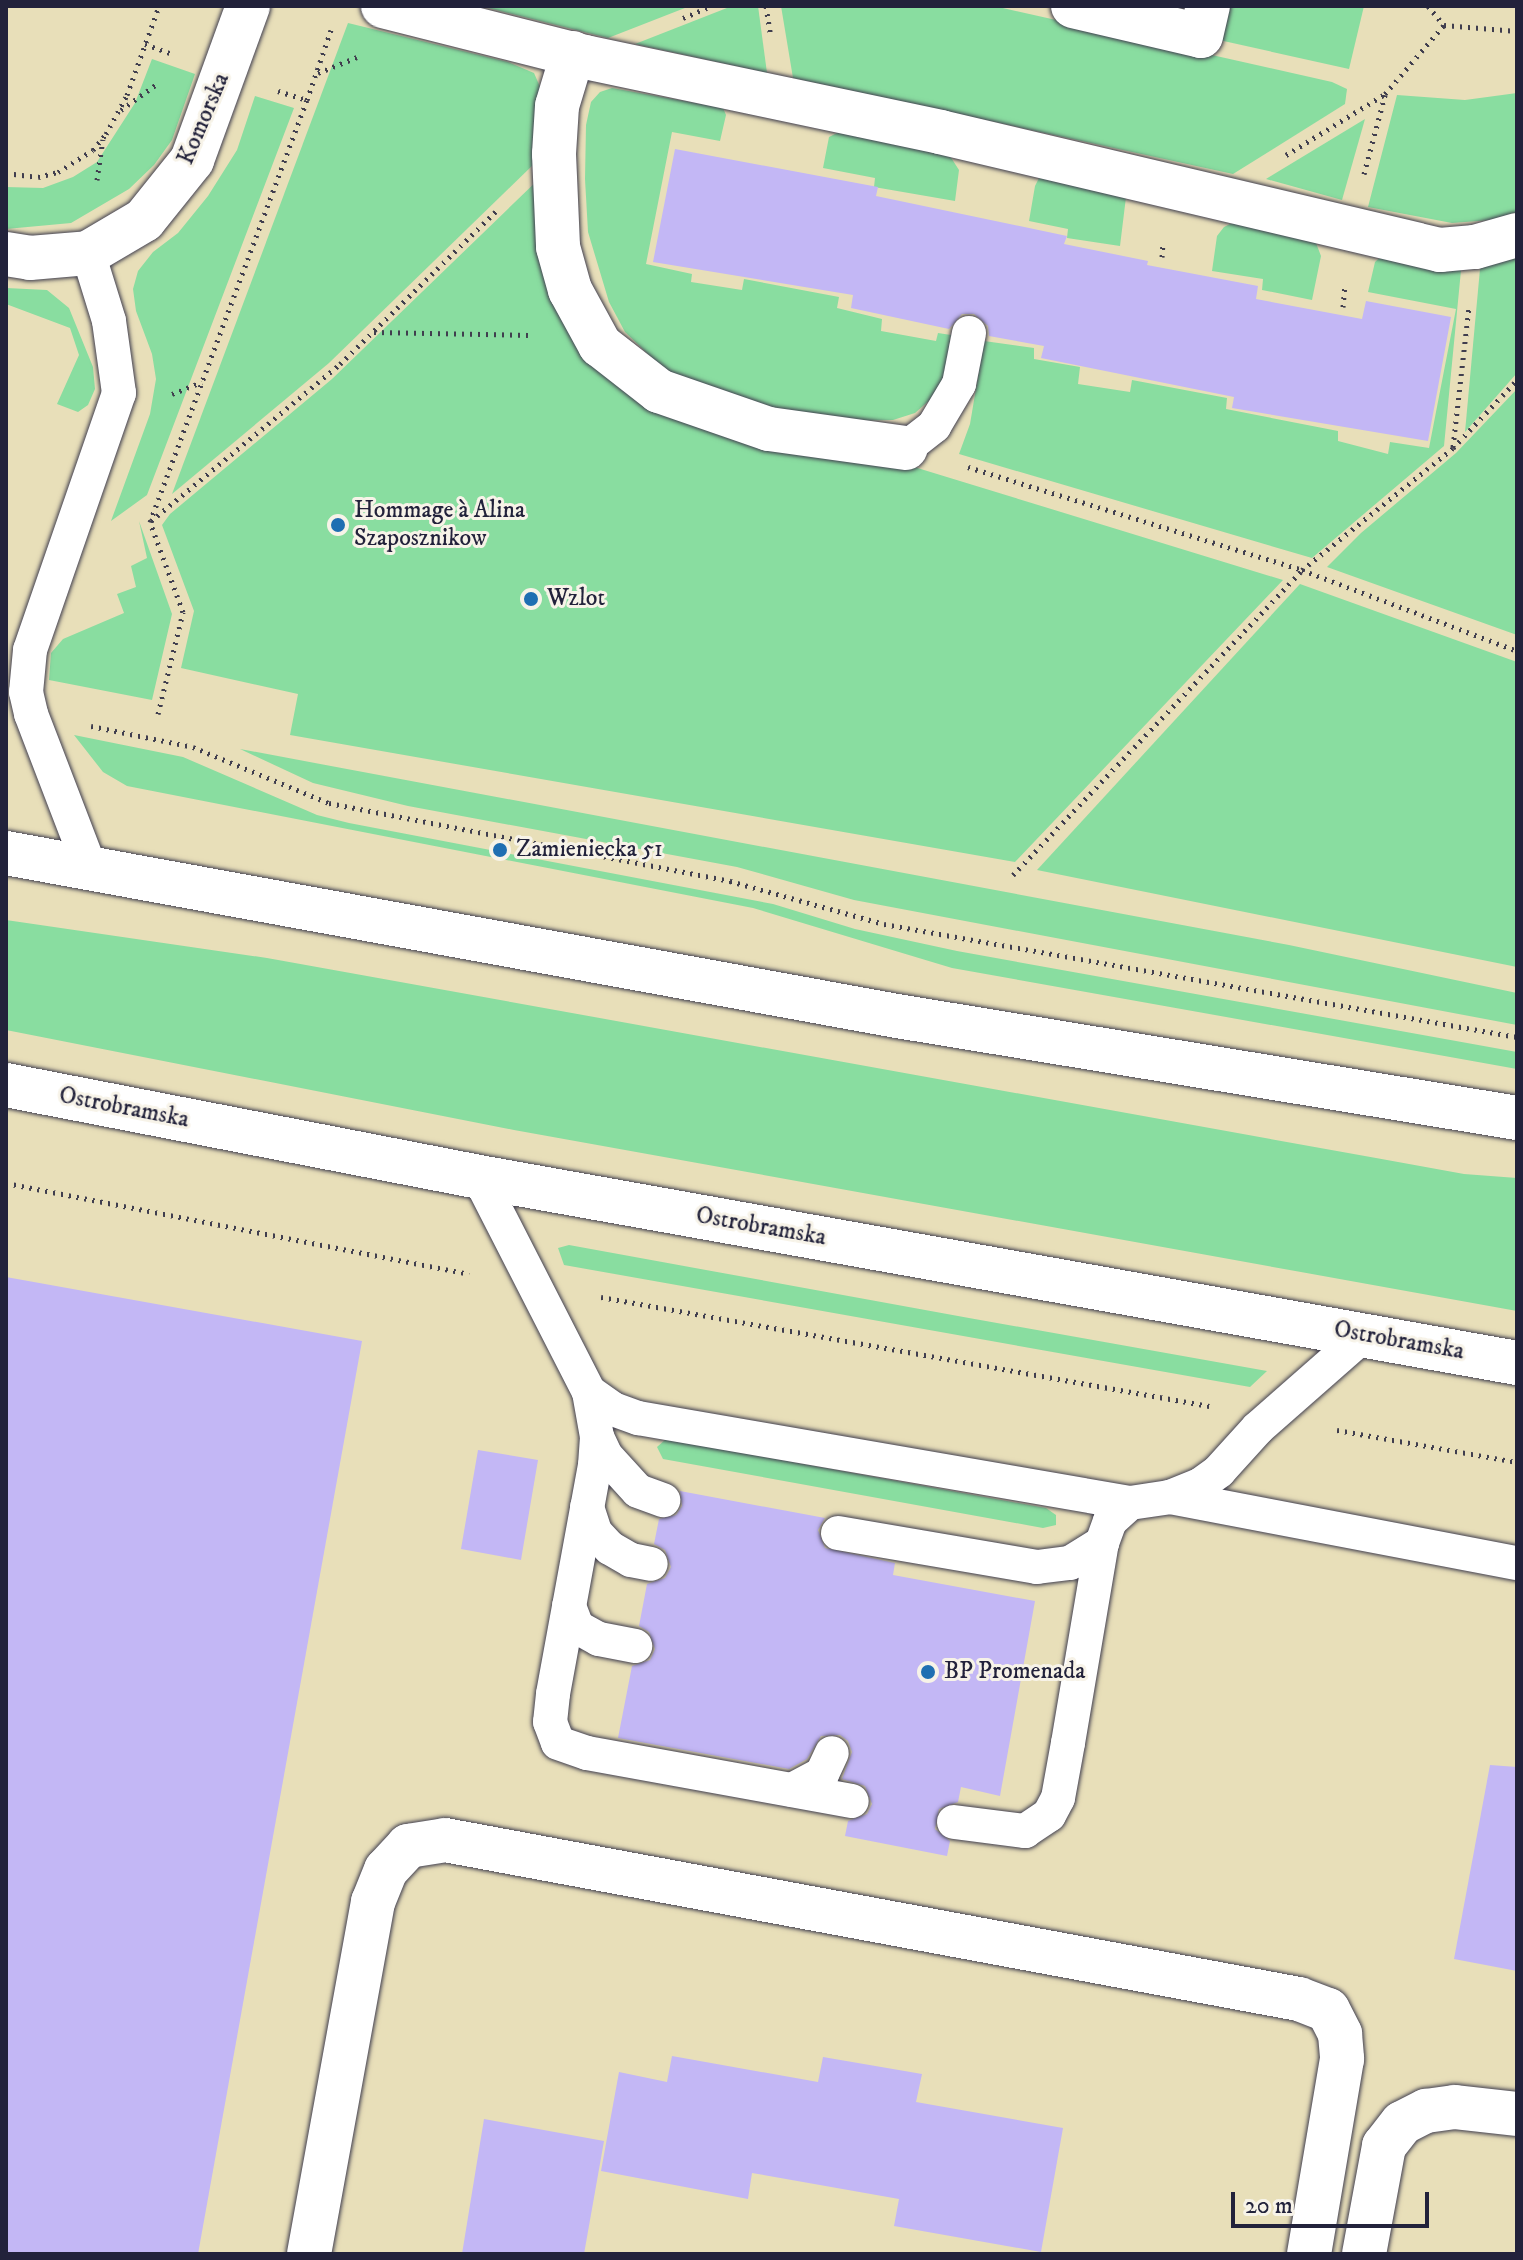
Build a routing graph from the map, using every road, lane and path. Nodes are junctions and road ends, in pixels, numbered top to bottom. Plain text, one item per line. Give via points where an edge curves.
1 (159, 6) edge
2 (248, 6) edge
3 (383, 6) edge
4 (1073, 6) edge
5 (1208, 6) edge
6 (1428, 6) edge
7 (335, 19) dead end
8 (1444, 25) junction
9 (1517, 31) edge
10 (573, 53) junction
11 (224, 73) junction
12 (307, 100) junction
13 (554, 154) junction
14 (6, 173) edge
15 (1217, 197) junction
16 (1517, 235) edge
17 (1475, 247) junction
18 (88, 253) junction
19 (6, 254) edge
20 (373, 332) junction
21 (969, 333) dead end
22 (600, 345) junction
23 (1517, 380) edge
24 (906, 448) junction
25 (1453, 448) junction
26 (150, 522) junction
27 (1302, 570) junction
28 (1517, 651) edge
29 (31, 714) junction
30 (158, 714) dead end
31 (6, 853) edge
32 (90, 868) junction
33 (1013, 875) dead end
34 (1517, 1037) edge
35 (6, 1085) edge
36 (1517, 1118) edge
37 (479, 1177) junction
38 (6, 1183) edge
39 (410, 1262) dead end
40 (719, 1317) dead end
41 (1364, 1335) junction
42 (1517, 1363) edge
43 (1125, 1391) dead end
44 (589, 1392) junction
45 (597, 1437) junction
46 (1386, 1439) dead end
47 (1517, 1462) edge
48 (1170, 1497) junction
49 (663, 1500) dead end
50 (1130, 1503) junction
51 (587, 1507) junction
52 (838, 1533) dead end
53 (1102, 1543) junction
54 (1517, 1563) edge
55 (651, 1564) dead end
56 (569, 1606) junction
57 (635, 1646) dead end
58 (832, 1753) dead end
59 (792, 1790) junction
60 (852, 1801) dead end
61 (954, 1822) dead end
62 (1517, 2114) edge
63 (309, 2254) edge
64 (1309, 2254) edge
65 (1364, 2254) edge

1 - 14 path via 127,95 93,150 58,172 38,177
2 - 11 street, Komorska
3 - 10 street
4 - 5 street via 1201,36
6 - 8 path
7 - 12 path
8 - 9 path
8 - 15 path via 1385,94
10 - 13 street via 557,106
10 - 15 street
11 - 12 path
11 - 18 street, Komorska via 192,160 144,220
12 - 26 path
13 - 20 path
13 - 22 street via 558,247 570,290
15 - 17 street via 1440,250
16 - 17 street
17 - 25 path
18 - 19 street, Komorska via 30,258
18 - 29 lane via 109,321 119,393 30,650 26,692
20 - 22 path via 512,333
20 - 26 path
21 - 24 lane via 959,384 934,426
22 - 24 street via 659,391 769,429
23 - 25 path
24 - 27 path
25 - 27 path
26 - 30 path via 183,612
27 - 28 path
27 - 33 path
29 - 32 lane
29 - 34 path via 193,747 329,803 730,881 884,924
31 - 32 street
32 - 36 street via 897,1016
35 - 37 street, Ostrobramska
37 - 41 street, Ostrobramska
37 - 44 lane
38 - 39 path
40 - 43 path
41 - 42 street, Ostrobramska
41 - 48 lane via 1258,1428 1219,1471
44 - 45 lane
44 - 50 lane via 638,1418
45 - 49 lane via 606,1456 638,1491
45 - 51 lane
46 - 47 path
48 - 50 lane
48 - 54 lane
50 - 53 lane via 1110,1521
51 - 55 lane via 595,1532 610,1548
51 - 56 lane
52 - 53 lane via 879,1548 1037,1567 1070,1563
53 - 61 lane via 1066,1757 1049,1815 1025,1831
56 - 57 lane via 577,1627 599,1639
56 - 59 lane via 550,1722 558,1743 587,1753
58 - 59 lane via 822,1774
59 - 60 lane
62 - 65 street via 1455,2107 1426,2111 1402,2123 1384,2146
63 - 64 street via 373,1902 386,1870 408,1846 445,1840 1299,1999 1328,2010 1340,2034 1342,2059

